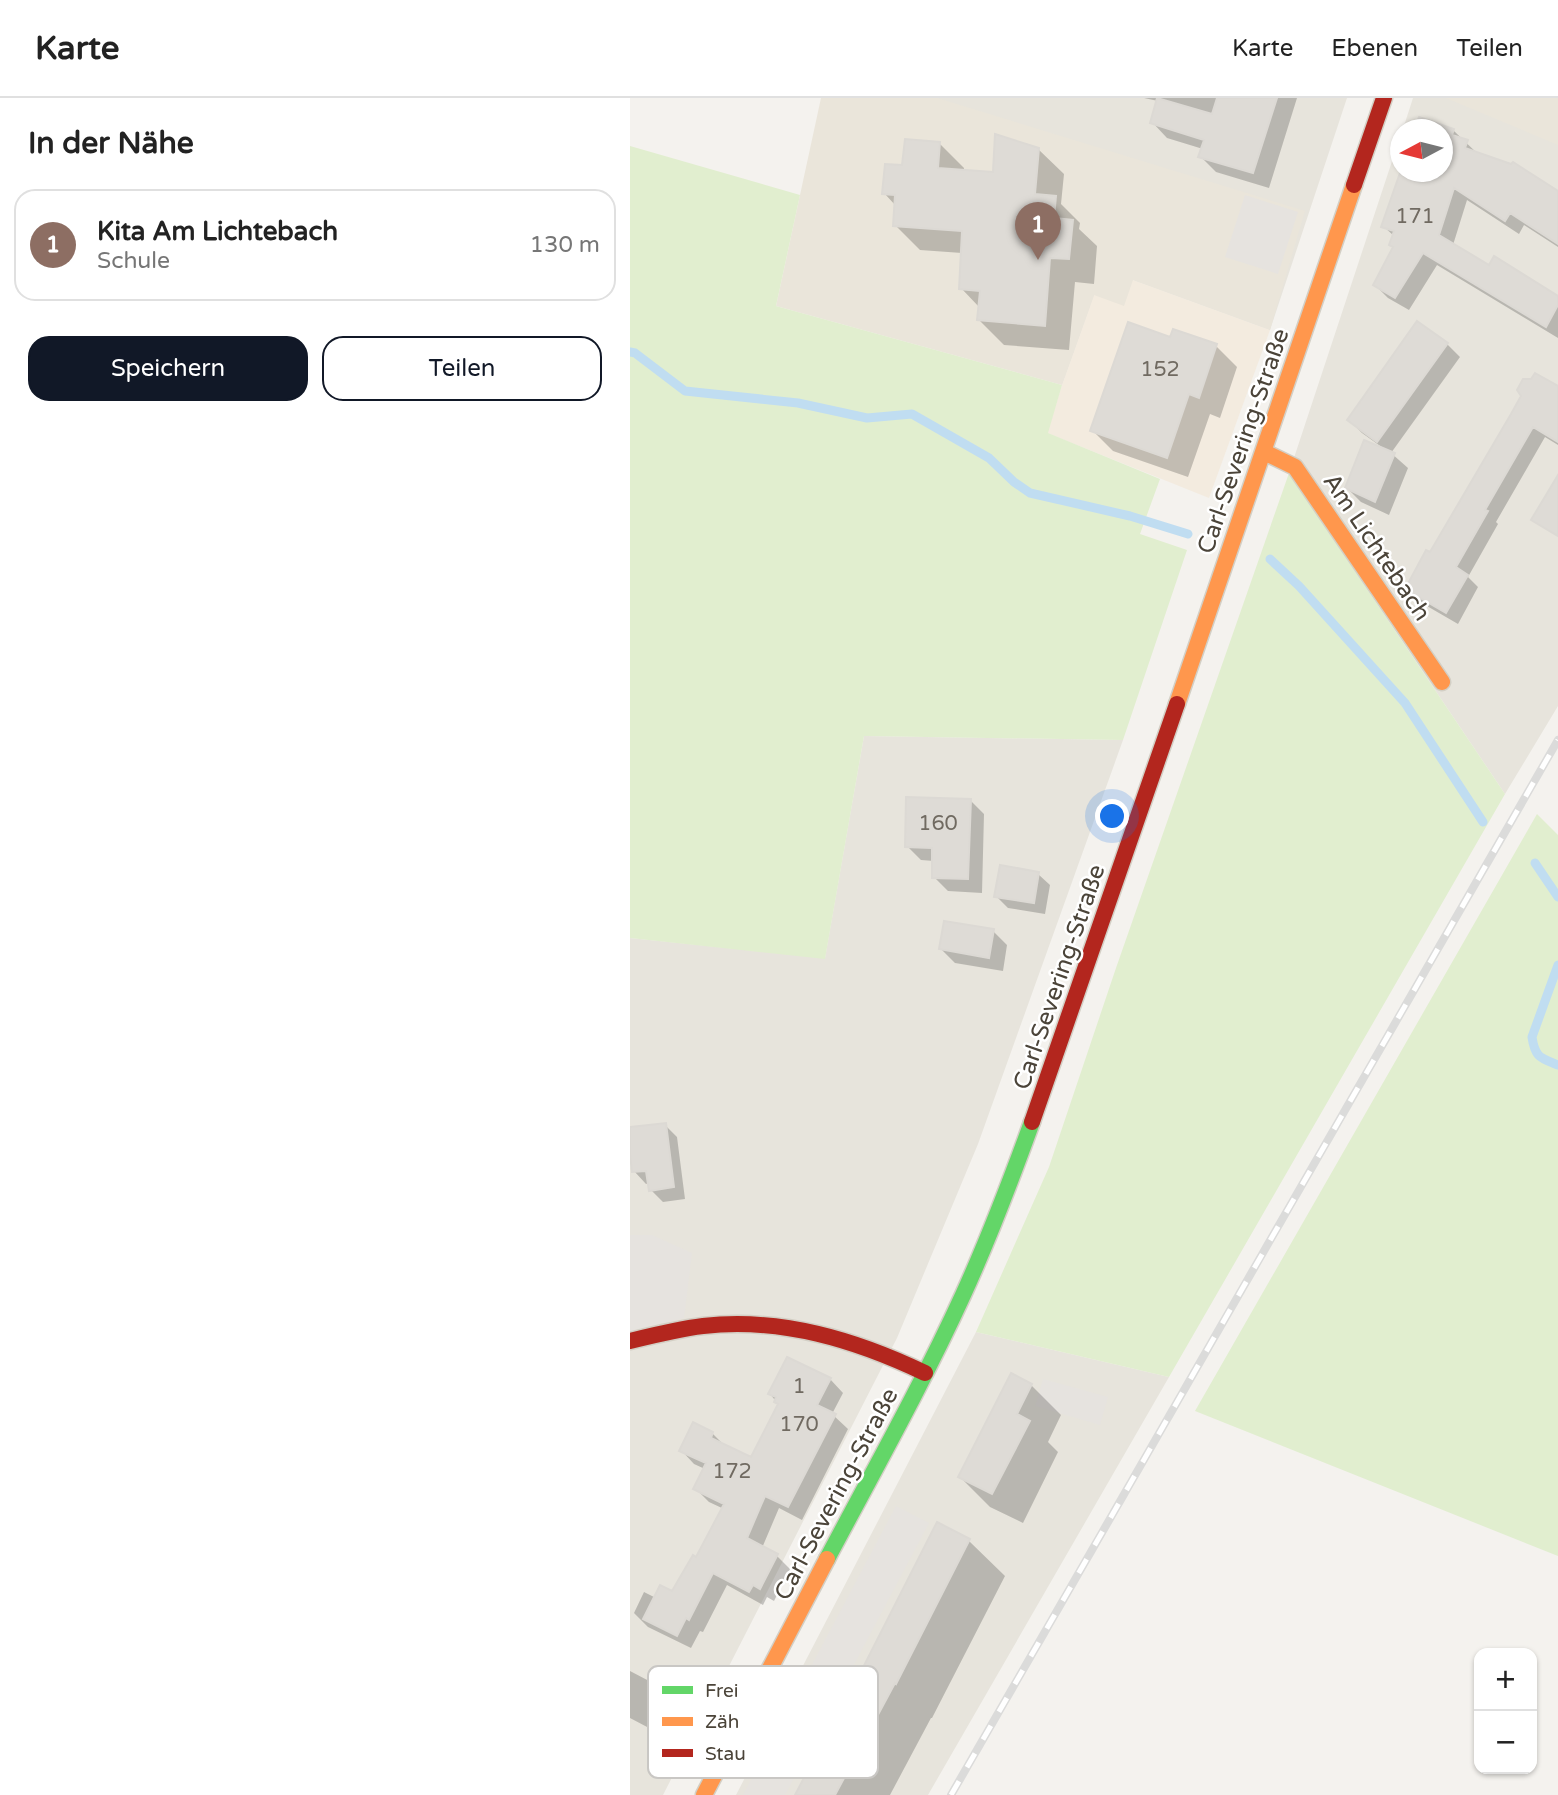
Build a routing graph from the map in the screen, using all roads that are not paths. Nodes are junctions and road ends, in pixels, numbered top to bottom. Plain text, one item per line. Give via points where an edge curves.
1 (1384, 98) edge
2 (1264, 452) junction
3 (1442, 682) dead end
4 (630, 1341) edge
5 (925, 1373) junction
6 (772, 1666) edge
7 (713, 1778) edge
8 (704, 1795) edge

1 - 2 street, Carl-Severing-Straße
2 - 3 street, Am Lichtebach via 1295,467
2 - 5 street, Carl-Severing-Straße via 1018,1162
4 - 5 street via 713,1325 775,1326 862,1344
5 - 6 street, Carl-Severing-Straße
7 - 8 street, Carl-Severing-Straße

